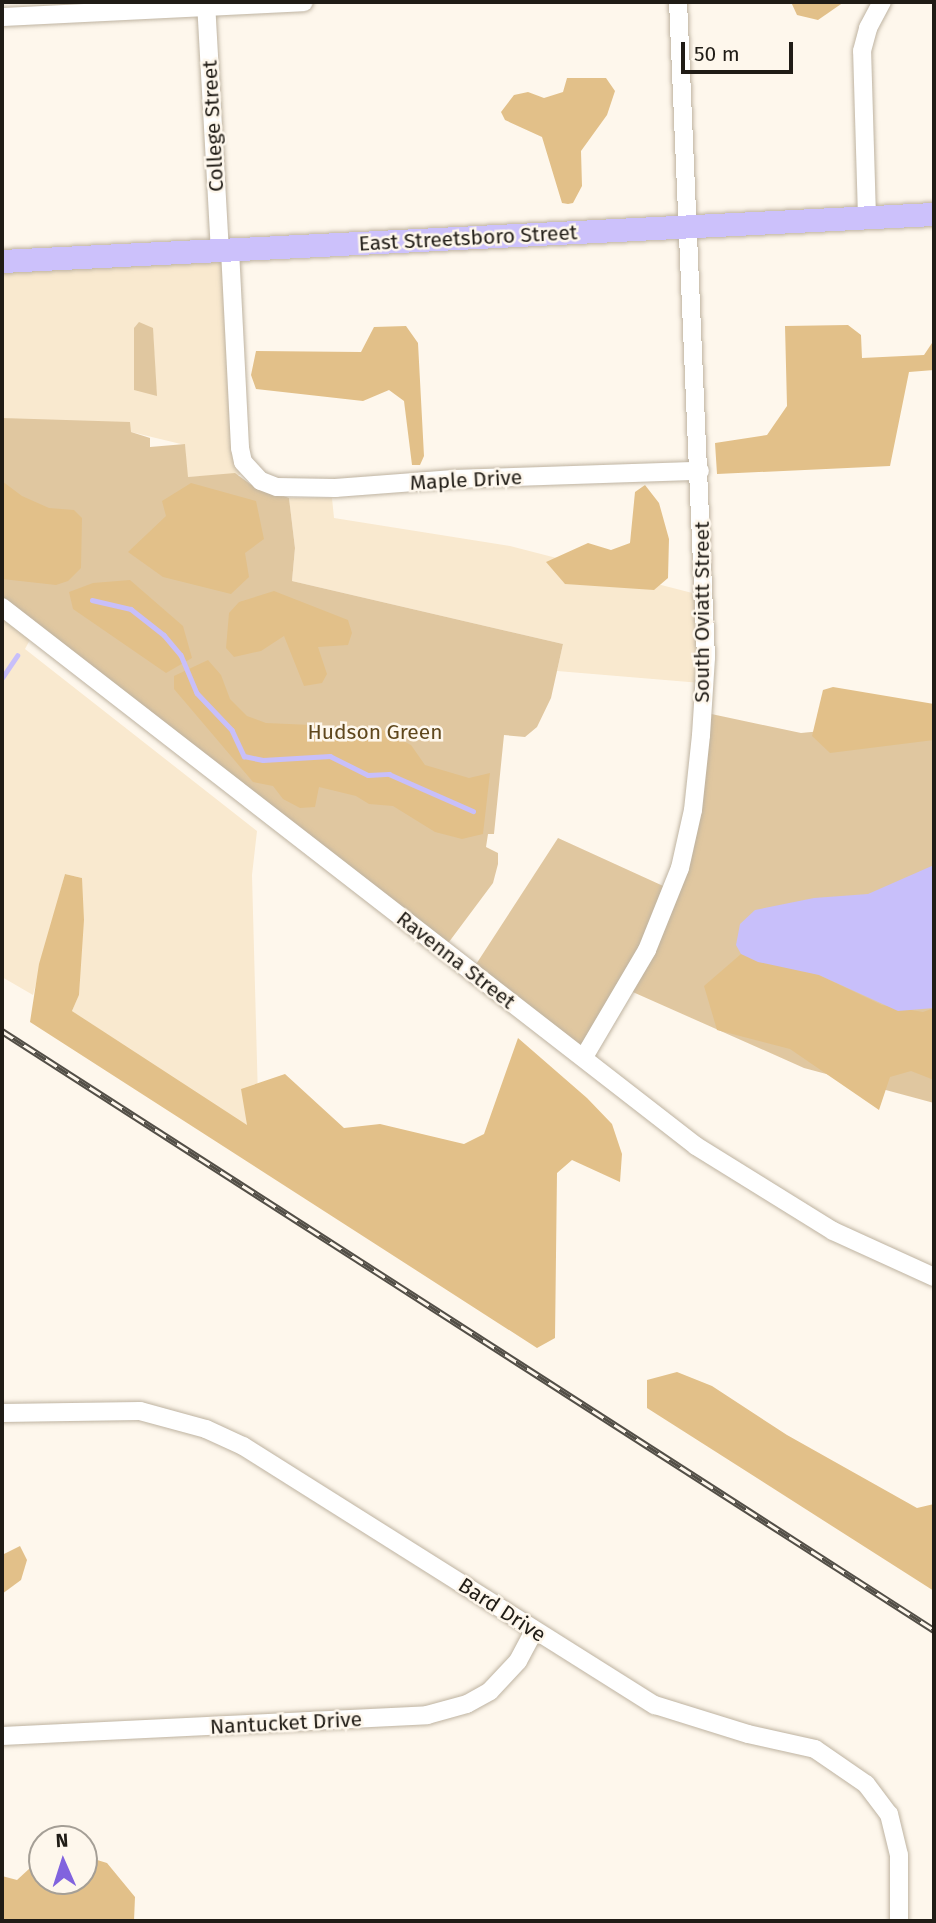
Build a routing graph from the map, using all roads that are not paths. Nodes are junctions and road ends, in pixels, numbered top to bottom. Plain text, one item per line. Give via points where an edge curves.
1 (304, 2) edge
2 (678, 2) edge
3 (882, 2) edge
4 (206, 4) edge
5 (2, 17) edge
6 (934, 214) edge
7 (867, 217) junction
8 (688, 226) junction
9 (225, 250) junction
10 (2, 261) edge
11 (243, 462) joint
12 (700, 471) junction
13 (2, 607) edge
14 (584, 1057) junction
15 (934, 1277) edge
16 (2, 1413) edge
17 (534, 1631) junction
18 (2, 1736) edge
19 (899, 1921) edge

1 - 4 street
2 - 8 street, South Oviatt Street
3 - 7 street via 862,51
4 - 5 street
4 - 9 street, College Street
6 - 7 main road, East Streetsboro Street
7 - 8 main road, East Streetsboro Street
8 - 9 main road, East Streetsboro Street
8 - 12 street, South Oviatt Street
9 - 10 main road, East Streetsboro Street
9 - 11 street, College Street
11 - 12 street, Maple Drive via 261,481 277,487
12 - 14 street, South Oviatt Street via 706,658 693,810 680,868 647,950
13 - 14 street, Ravenna Street
14 - 15 street, Ravenna Street via 696,1146 759,1189 833,1231
16 - 17 street, Bard Drive via 139,1411 206,1429 243,1446
17 - 18 street, Nantucket Drive via 518,1661 489,1691 467,1704 428,1715
17 - 19 street, Bard Drive via 655,1705 815,1749 866,1784 897,1833

